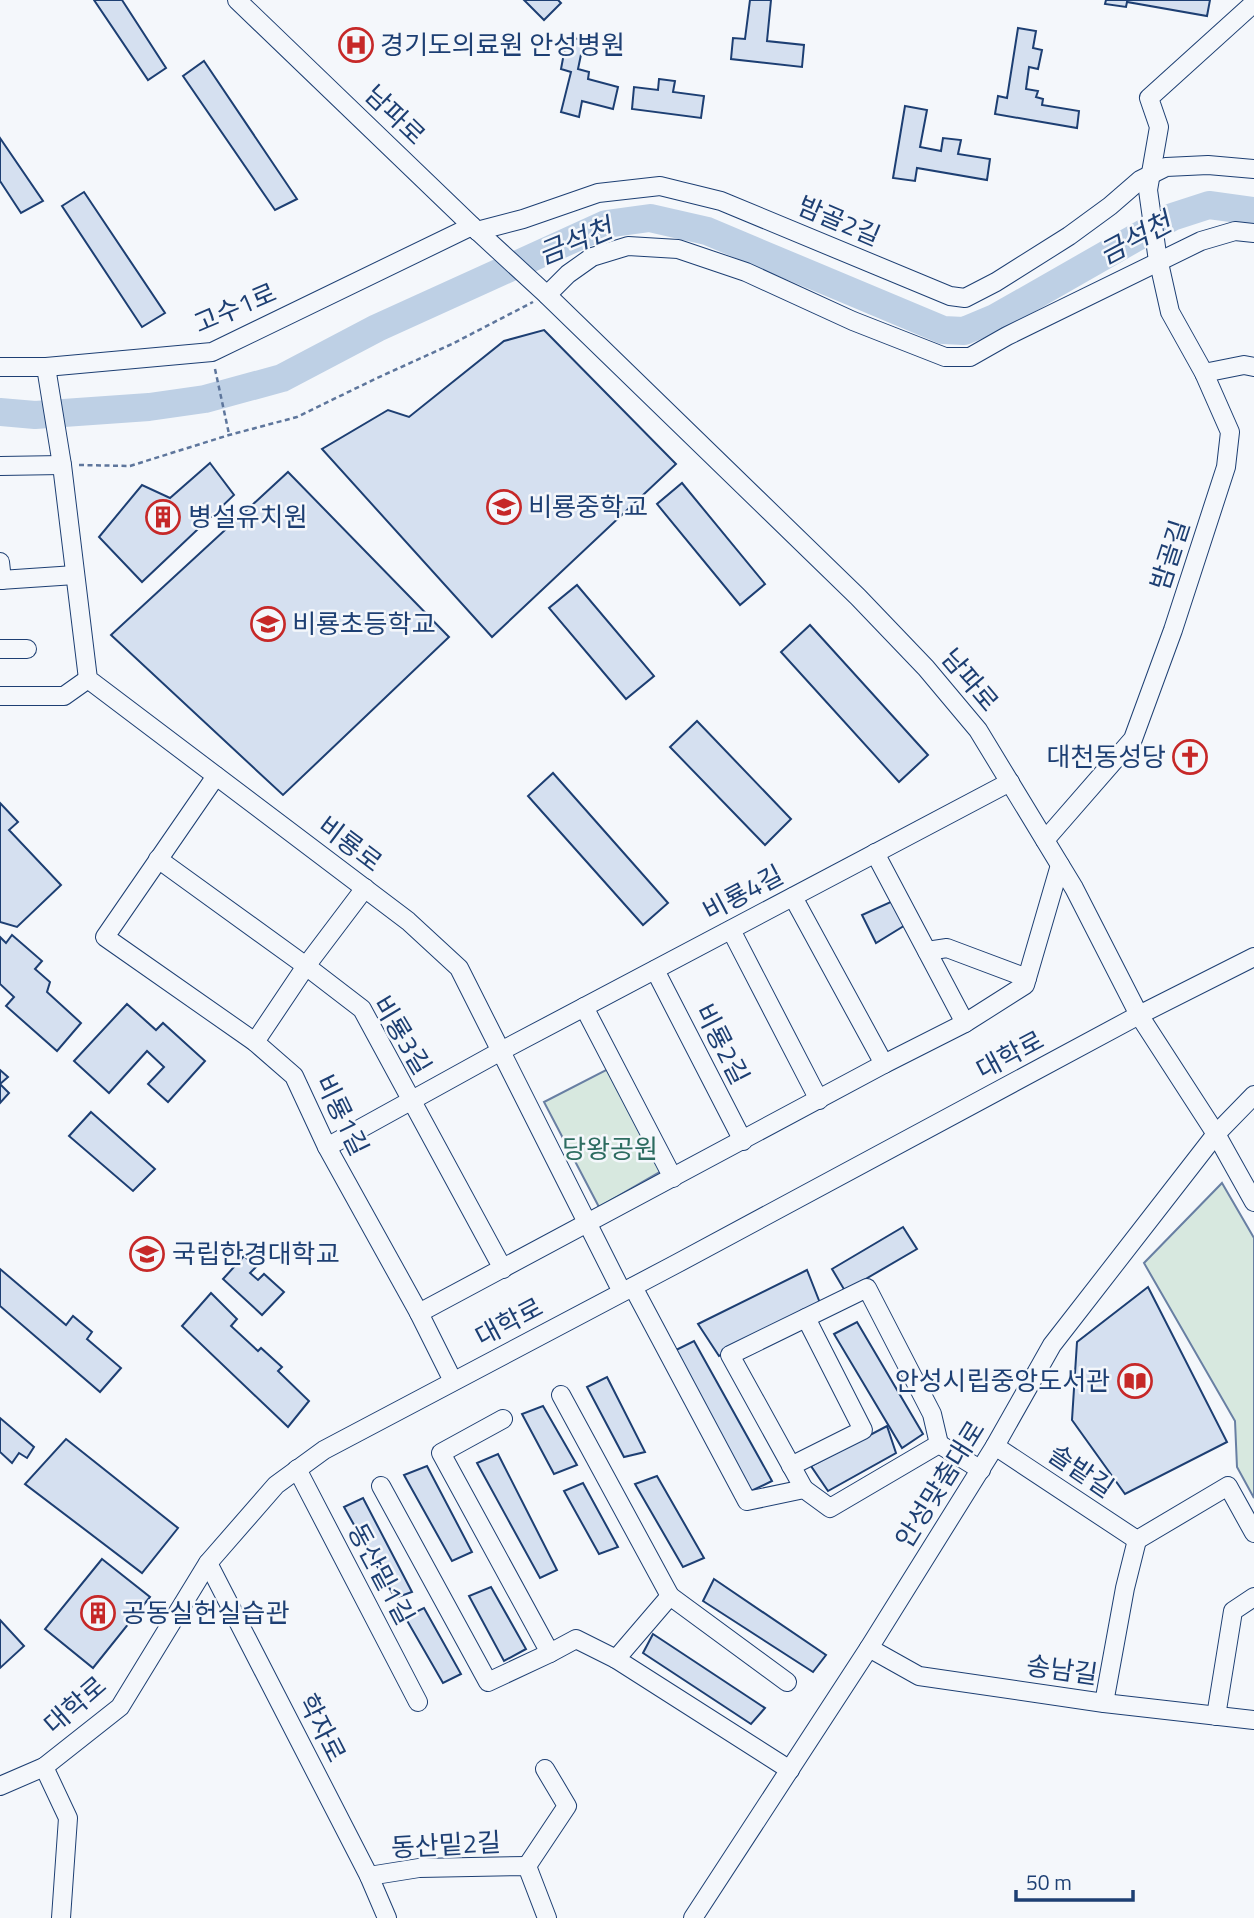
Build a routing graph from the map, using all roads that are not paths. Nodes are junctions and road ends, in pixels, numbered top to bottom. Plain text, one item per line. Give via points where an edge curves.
1 (237, 0) edge
2 (1254, 3) edge
3 (1254, 169) edge
4 (1149, 182) junction
5 (478, 232) junction
6 (1254, 233) edge
7 (1158, 259) junction
8 (547, 295) junction
9 (0, 367) edge
10 (46, 367) junction
11 (1254, 367) edge
12 (1204, 373) junction
13 (62, 465) junction
14 (0, 466) edge
15 (1, 574) edge
16 (75, 575) junction
17 (0, 649) edge
18 (27, 649) dead end
19 (88, 679) junction
20 (0, 696) edge
21 (216, 776) junction
22 (1010, 782) junction
23 (1045, 841) junction
24 (875, 853) junction
25 (158, 859) junction
26 (1060, 864) junction
27 (365, 888) junction
28 (793, 897) junction
29 (730, 930) junction
30 (927, 951) junction
31 (1254, 957) edge
32 (306, 966) junction
33 (655, 970) junction
34 (1027, 978) junction
35 (584, 1007) junction
36 (1139, 1015) junction
37 (965, 1023) junction
38 (255, 1042) junction
39 (501, 1051) junction
40 (884, 1064) junction
41 (1254, 1096) edge
42 (819, 1100) junction
43 (411, 1101) junction
44 (1216, 1134) junction
45 (743, 1141) junction
46 (327, 1147) junction
47 (673, 1178) junction
48 (1254, 1202) edge
49 (588, 1222) junction
50 (503, 1269) junction
51 (627, 1289) junction
52 (419, 1313) junction
53 (806, 1318) junction
54 (453, 1381) junction
55 (561, 1395) dead end
56 (503, 1419) dead end
57 (939, 1444) junction
58 (995, 1446) junction
59 (791, 1466) junction
60 (297, 1469) junction
61 (981, 1470) junction
62 (380, 1486) dead end
63 (804, 1489) junction
64 (1254, 1533) edge
65 (1137, 1539) junction
66 (208, 1563) junction
67 (670, 1596) junction
68 (1254, 1597) edge
69 (869, 1648) junction
70 (551, 1653) junction
71 (615, 1660) junction
72 (787, 1682) dead end
73 (418, 1702) dead end
74 (1104, 1703) junction
75 (1216, 1716) junction
76 (1254, 1720) edge
77 (44, 1767) junction
78 (545, 1769) dead end
79 (790, 1770) junction
80 (0, 1786) edge
81 (527, 1866) junction
82 (369, 1877) junction
83 (61, 1918) edge
84 (387, 1918) edge
85 (547, 1918) edge
86 (693, 1918) edge

1 - 5 street, 남파로
2 - 4 street, 밤골길 via 1149,98 1159,127
3 - 4 street via 1166,167
4 - 5 street, 밤골2길 via 1140,180 1069,236 965,298 950,296 721,201 660,186 598,193
4 - 7 street, 밤골길
5 - 8 street, 남파로
5 - 10 street, 고수1로 via 212,352
6 - 7 street via 1236,231
7 - 8 street via 971,357 946,357 746,272 678,249 628,246 592,257
7 - 12 street, 밤골길 via 1170,312
8 - 22 street, 남파로 via 926,668 978,730
9 - 10 street, 고수1로
10 - 13 street
11 - 12 street
12 - 23 street, 밤골길 via 1230,432 1226,467 1173,630 1133,740
13 - 14 street
13 - 16 street
15 - 16 street
16 - 19 street
17 - 18 street
19 - 20 street via 64,696
19 - 21 street, 비룡로
21 - 25 street, 비룡1길
21 - 27 street, 비룡로
22 - 23 street, 남파로
22 - 24 street, 비룡4길
23 - 26 street, 남파로
24 - 28 street, 비룡4길
24 - 30 street
25 - 32 street, 비룡3길
25 - 38 street, 비룡1길 via 105,937
26 - 34 street
26 - 36 street, 남파로
27 - 32 street
27 - 39 street, 비룡로 via 459,968
28 - 29 street, 비룡4길
28 - 40 street
29 - 33 street, 비룡4길
29 - 42 street
30 - 34 street via 947,948
30 - 37 street
31 - 36 street, 대학로
32 - 38 street
32 - 43 street, 비룡3길 via 362,1009
33 - 35 street, 비룡4길
33 - 45 street, 비룡2길
34 - 37 street via 1026,985
35 - 39 street, 비룡4길
35 - 47 street
36 - 44 street, 남파로
36 - 51 street, 대학로
37 - 40 street
38 - 46 street, 비룡1길 via 294,1076
39 - 43 street, 비룡4길
39 - 49 street, 비룡로
40 - 42 street
41 - 44 street, 안성맞춤대로
42 - 45 street
43 - 46 street, 비룡4길
43 - 50 street, 비룡3길
44 - 48 street, 남파로
44 - 58 street, 안성맞춤대로 via 1052,1345
45 - 47 street
46 - 52 street, 비룡1길
47 - 49 street
49 - 50 street
49 - 51 street, 비룡로
50 - 52 street
51 - 54 street, 대학로
51 - 63 street, 비룡로 via 747,1501
52 - 54 street, 비룡1길
53 - 57 street via 867,1289 932,1414
53 - 59 street via 863,1430
53 - 59 street via 730,1355
54 - 60 street, 대학로
55 - 67 street
56 - 70 street via 441,1453
57 - 61 street
57 - 63 street via 830,1508
58 - 61 street, 안성맞춤대로
58 - 65 street, 솔밭길
59 - 63 street
60 - 66 street, 대학로 via 276,1485
60 - 73 street, 동산밑1길
61 - 69 street, 안성맞춤대로
62 - 70 street via 488,1682
64 - 65 street via 1228,1486
65 - 74 street
66 - 77 street, 대학로 via 120,1707
66 - 82 street, 학자로
67 - 71 street
67 - 72 street
68 - 75 street via 1233,1611
69 - 74 street, 송남길 via 919,1676
69 - 79 street, 안성맞춤대로
70 - 71 street via 576,1639
71 - 79 street
74 - 75 street, 송남길
75 - 76 street, 송남길
77 - 80 street, 대학로
77 - 83 street via 68,1818
78 - 81 street, 동산밑2길 via 567,1806
79 - 86 street, 안성맞춤대로
81 - 82 street, 동산밑2길 via 419,1868
81 - 85 street, 동산밑2길
82 - 84 street, 학자로

